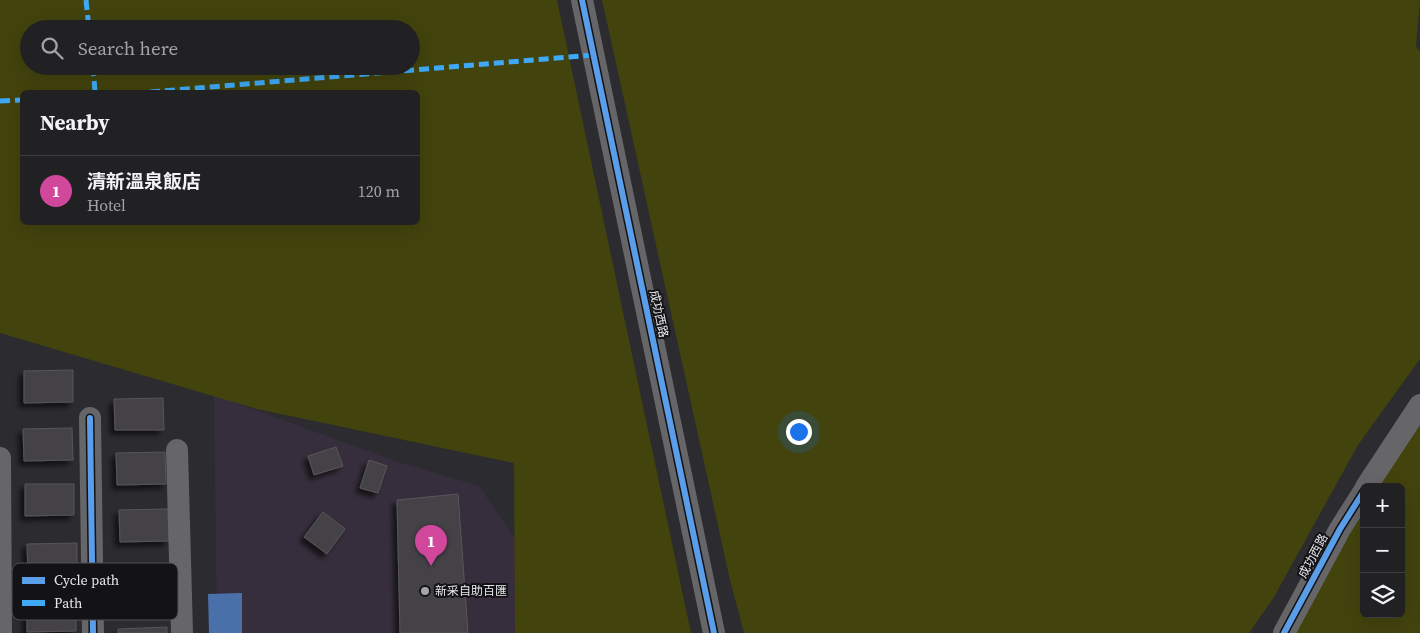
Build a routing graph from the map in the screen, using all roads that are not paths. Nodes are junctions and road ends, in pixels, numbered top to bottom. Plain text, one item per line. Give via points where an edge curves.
1 (582, 0) edge
2 (1420, 405) edge
3 (90, 418) dead end
4 (178, 450) dead end
5 (0, 458) edge
6 (1369, 483) edge
7 (1360, 497) edge
8 (92, 563) edge
9 (93, 620) edge
10 (1, 633) edge
11 (93, 633) edge
12 (182, 633) edge
13 (714, 633) edge
14 (1284, 633) edge

1 - 13 street, 成功西路
2 - 6 street
3 - 8 street
4 - 12 street
5 - 10 street
7 - 14 street, 成功西路
9 - 11 street

